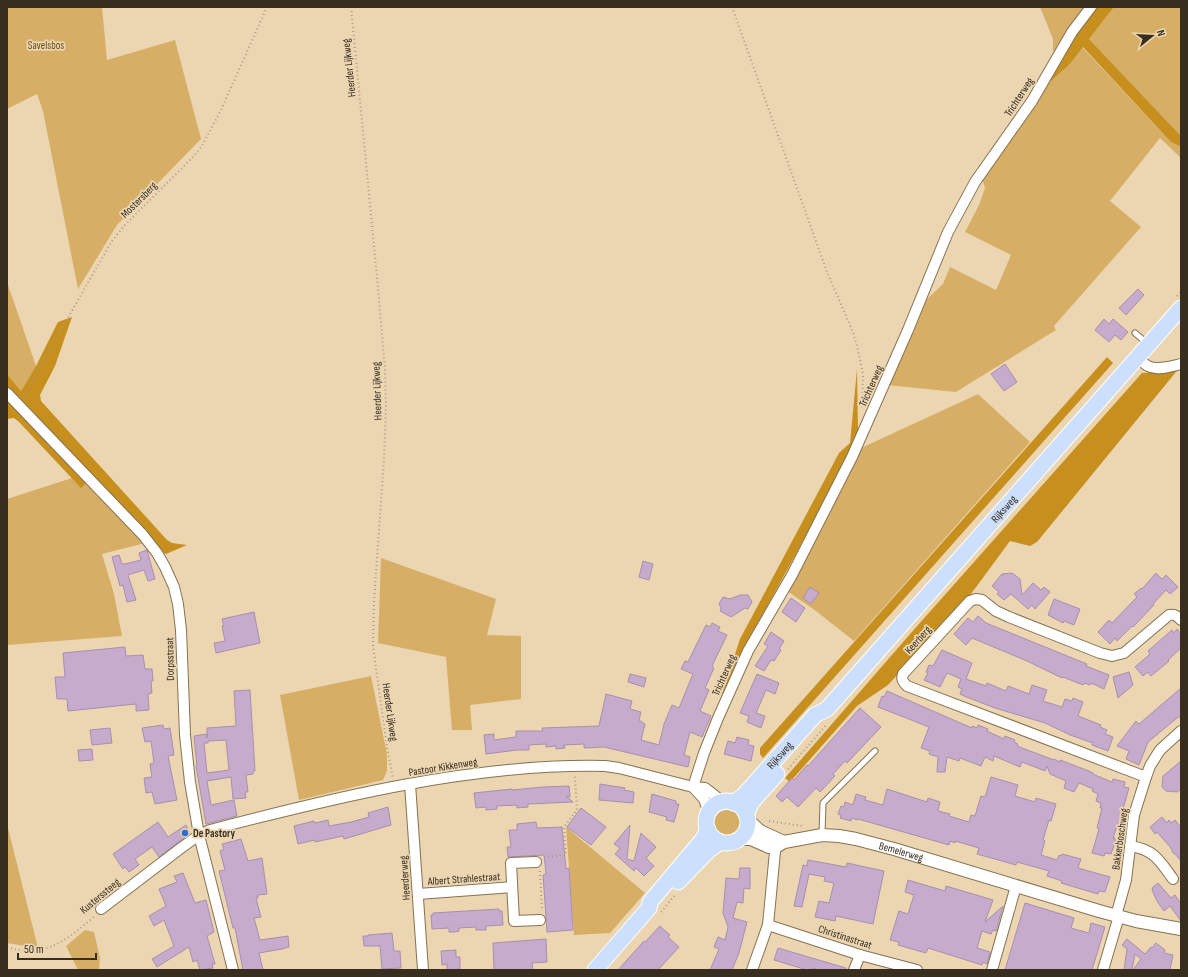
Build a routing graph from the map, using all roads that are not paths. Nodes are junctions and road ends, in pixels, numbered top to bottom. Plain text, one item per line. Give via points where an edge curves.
1 (1091, 7) edge
2 (1181, 308) edge
3 (1135, 333) dead end
4 (1149, 344) junction
5 (1138, 357) junction
6 (1181, 364) edge
7 (7, 393) edge
8 (1181, 620) edge
9 (828, 716) junction
10 (1181, 731) edge
11 (875, 752) dead end
12 (1146, 777) junction
13 (410, 784) junction
14 (693, 787) junction
15 (728, 802) junction
16 (709, 812) junction
17 (747, 817) junction
18 (708, 830) junction
19 (822, 833) junction
20 (199, 835) junction
21 (740, 839) junction
22 (721, 842) junction
23 (779, 842) junction
24 (1130, 846) junction
25 (688, 859) junction
26 (538, 862) road end
27 (1173, 879) dead end
28 (1016, 886) junction
29 (512, 887) junction
30 (418, 894) junction
31 (101, 909) road end
32 (541, 916) road end
33 (1118, 916) junction
34 (768, 925) junction
35 (1181, 929) edge
36 (860, 956) junction
37 (233, 970) edge
38 (423, 970) edge
39 (595, 970) edge
40 (752, 970) edge
41 (854, 970) edge
42 (917, 970) edge
43 (992, 970) edge
44 (1103, 970) edge

1 - 14 street, Trichterweg via 1072,32 1032,101 975,182 948,232 852,457 792,574 748,651 718,718
2 - 4 main road, Rijksweg
3 - 4 lane
4 - 5 main road, Rijksweg
5 - 6 street via 1153,367
5 - 9 main road, Rijksweg
7 - 20 street, Dorpsstraat via 143,535 157,553 171,580 178,604 181,630 186,746
8 - 12 street, Keerberg via 1177,615 1169,615 1124,653 1108,656 1015,620 976,599 970,601 902,677 906,686
9 - 15 main road, Rijksweg via 815,715 744,795
9 - 17 main road, Rijksweg via 754,800
10 - 12 street, Bakkerboschweg via 1160,750
11 - 19 lane via 823,803
12 - 24 street, Bakkerboschweg via 1134,815
13 - 14 street, Pastoor Kikkenweg via 505,770 599,766
13 - 20 street, Pastoor Kikkenweg
13 - 30 street, Heerderweg
14 - 15 street, Pastoor Kikkenweg via 704,787
14 - 16 street via 704,799
15 - 16 main road via 715,806
15 - 17 main road via 740,807
16 - 18 main road via 706,821
17 - 21 main road via 746,830
17 - 23 street via 760,830
18 - 22 main road via 713,838
18 - 25 main road
19 - 23 street, Bemelerweg
19 - 28 street, Bemelerweg via 871,843
20 - 31 street, Kusterssteeg
20 - 37 street, Dorpsstraat
21 - 22 main road via 729,843
21 - 23 street, Bemelerweg via 751,839 769,847
22 - 25 main road
23 - 34 street
24 - 27 street via 1154,854
24 - 33 street, Bakkerboschweg
25 - 39 main road via 654,911
26 - 29 street, Albert Strahlestraat via 511,863
28 - 33 street, Bemelerweg
28 - 43 street
29 - 30 street, Albert Strahlestraat
29 - 32 street, Albert Strahlestraat via 514,921
30 - 38 street, Heerderweg
33 - 35 street, Bemelerweg
33 - 44 street
34 - 36 street, Christinastraat
34 - 40 street
36 - 41 street
36 - 42 street, Christinastraat

